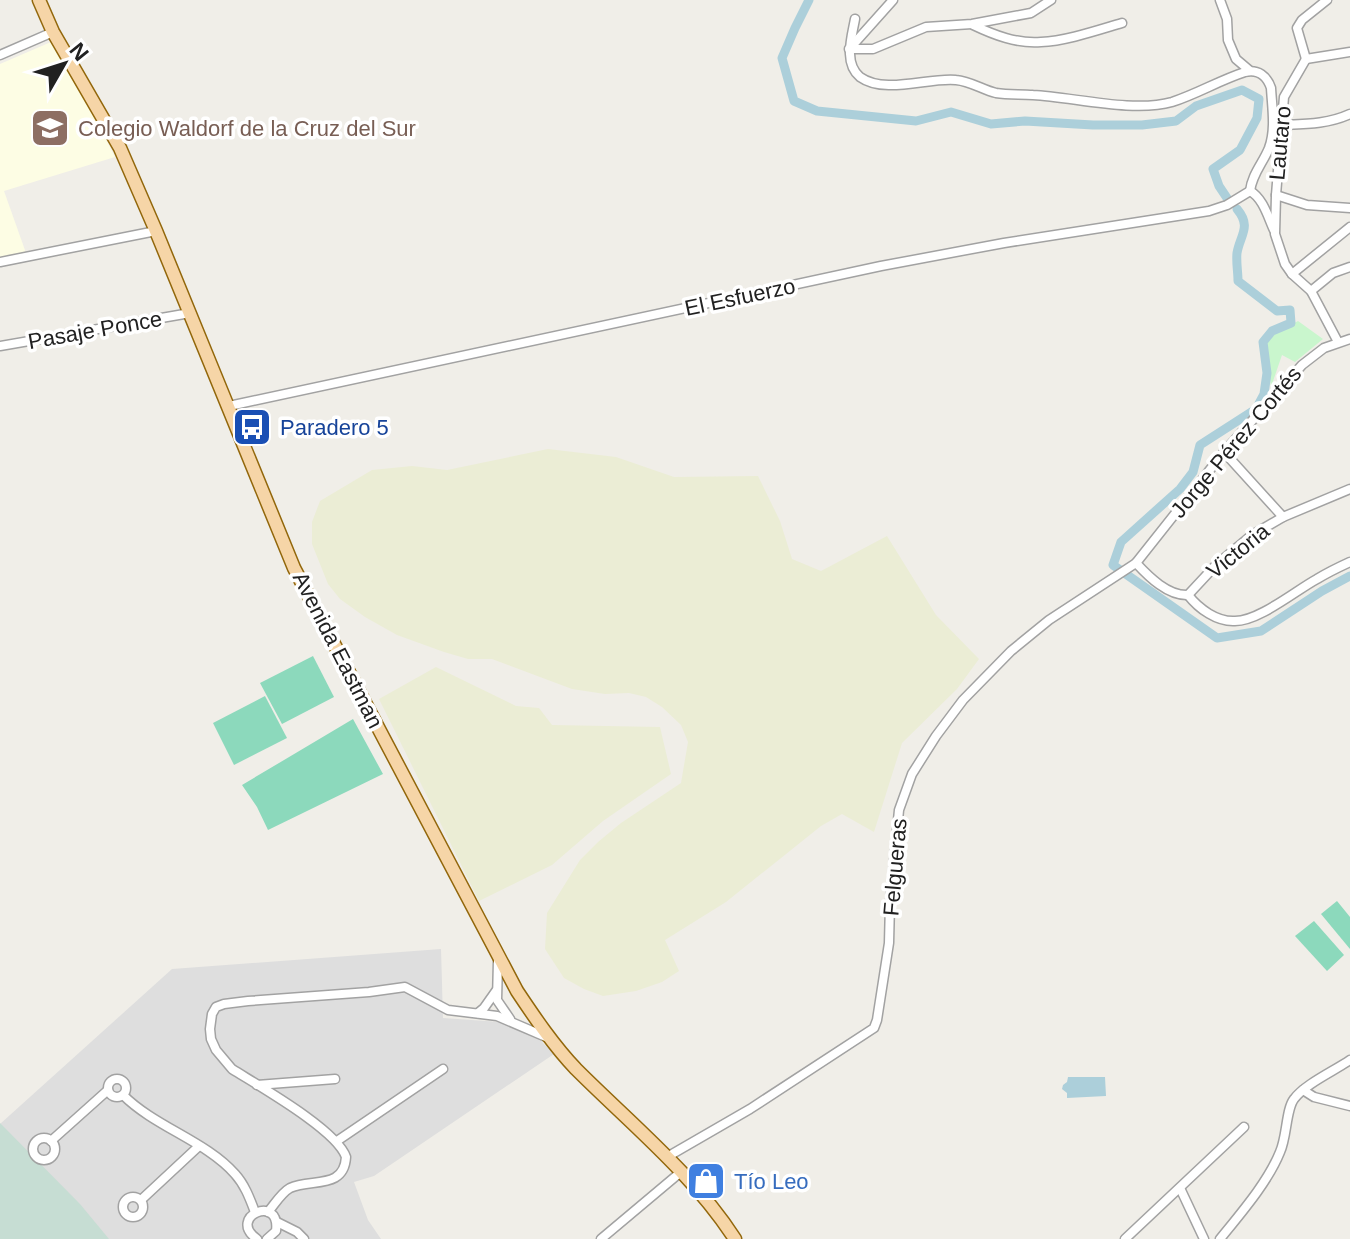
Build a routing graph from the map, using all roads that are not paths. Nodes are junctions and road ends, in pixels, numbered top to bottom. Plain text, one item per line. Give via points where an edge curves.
1 (39, 0) edge
2 (893, 0) edge
3 (1051, 0) edge
4 (1220, 0) edge
5 (1327, 0) edge
6 (855, 19) dead end
7 (1122, 23) dead end
8 (972, 24) junction
9 (53, 32) junction
10 (849, 49) junction
11 (1350, 52) edge
12 (0, 55) edge
13 (1306, 59) junction
14 (1249, 70) junction
15 (1350, 114) edge
16 (1283, 125) junction
17 (1250, 191) junction
18 (1276, 195) junction
19 (1350, 208) edge
20 (1350, 227) edge
21 (156, 231) junction
22 (1275, 234) junction
23 (0, 262) edge
24 (1350, 267) edge
25 (1292, 274) junction
26 (1311, 291) junction
27 (190, 313) junction
28 (1350, 339) edge
29 (1338, 342) junction
30 (0, 346) edge
31 (229, 406) junction
32 (1224, 452) junction
33 (1350, 489) edge
34 (1283, 517) junction
35 (1350, 562) edge
36 (1134, 564) junction
37 (1188, 595) junction
38 (497, 956) junction
39 (496, 990) junction
40 (478, 1013) junction
41 (513, 1023) junction
42 (551, 1038) junction
43 (1350, 1060) edge
44 (443, 1069) dead end
45 (335, 1079) dead end
46 (257, 1085) junction
47 (108, 1090) junction
48 (1303, 1090) junction
49 (123, 1095) junction
50 (1350, 1106) edge
51 (1244, 1127) dead end
52 (51, 1141) dead end
53 (337, 1141) junction
54 (199, 1146) junction
55 (667, 1157) junction
56 (682, 1171) junction
57 (1180, 1188) junction
58 (141, 1200) dead end
59 (255, 1212) junction
60 (268, 1212) junction
61 (277, 1222) junction
62 (257, 1239) edge
63 (267, 1239) edge
64 (304, 1239) edge
65 (601, 1239) edge
66 (735, 1239) edge
67 (1125, 1239) edge
68 (1204, 1239) edge
69 (1220, 1239) edge

1 - 9 main road, Avenida Eastman
2 - 10 street
3 - 8 street via 1031,13
4 - 14 street via 1228,40 1236,59
5 - 13 street via 1297,28
6 - 10 street
7 - 8 street via 1040,43 995,36
8 - 10 street via 926,27 873,49
9 - 12 street
9 - 21 main road, Avenida Eastman via 120,148
10 - 14 street via 856,71 872,82 902,85 954,79 1008,95 1139,105 1169,103
11 - 13 street
13 - 16 street, Lautaro via 1284,97
14 - 17 street via 1269,81 1273,118 1269,147
15 - 16 street via 1335,121
16 - 18 street, Lautaro
17 - 22 street, Lautaro via 1261,200
17 - 31 street, El Esfuerzo via 1209,211 881,266
18 - 19 street via 1307,205
18 - 22 street, Lautaro
20 - 25 street
21 - 23 street
21 - 27 main road, Avenida Eastman
22 - 25 street, Lautaro
24 - 26 street
25 - 26 street, Lautaro
26 - 29 street, Lautaro
27 - 30 street, Pasaje Ponce
27 - 31 main road, Avenida Eastman
28 - 29 street, Jorge Pérez Cortés
29 - 32 street, Jorge Pérez Cortés via 1302,365
31 - 38 main road, Avenida Eastman via 294,568
32 - 34 street
32 - 36 street, Jorge Pérez Cortés
33 - 34 street, Victoria
34 - 37 street, Victoria via 1233,550
35 - 37 street via 1236,622 1220,620
36 - 37 street, Victoria via 1175,594
36 - 55 street, Felgueras via 1049,620 994,666 949,717 912,774 899,810 889,943 874,1028
38 - 39 street
38 - 42 main road, Avenida Eastman
39 - 40 street
39 - 41 street via 500,1007
40 - 41 street
40 - 46 street via 448,1010 405,987 216,1007 210,1029 216,1050 232,1069
41 - 42 street
42 - 55 main road, Avenida Eastman
43 - 48 street
44 - 53 street
45 - 46 street
46 - 53 street
47 - 49 street via 114,1097
47 - 49 street via 110,1081 119,1079 127,1087
47 - 52 street
48 - 50 street
48 - 69 street via 1290,1106 1276,1162
49 - 54 street
51 - 57 street
53 - 60 street via 346,1157 339,1175 289,1189
54 - 58 street
54 - 59 street via 235,1174
55 - 56 main road, Avenida Eastman
56 - 65 street
56 - 66 main road, Avenida Eastman
57 - 67 street
57 - 68 street
59 - 60 street
59 - 62 street via 248,1229
60 - 61 street
61 - 63 street
61 - 64 street

